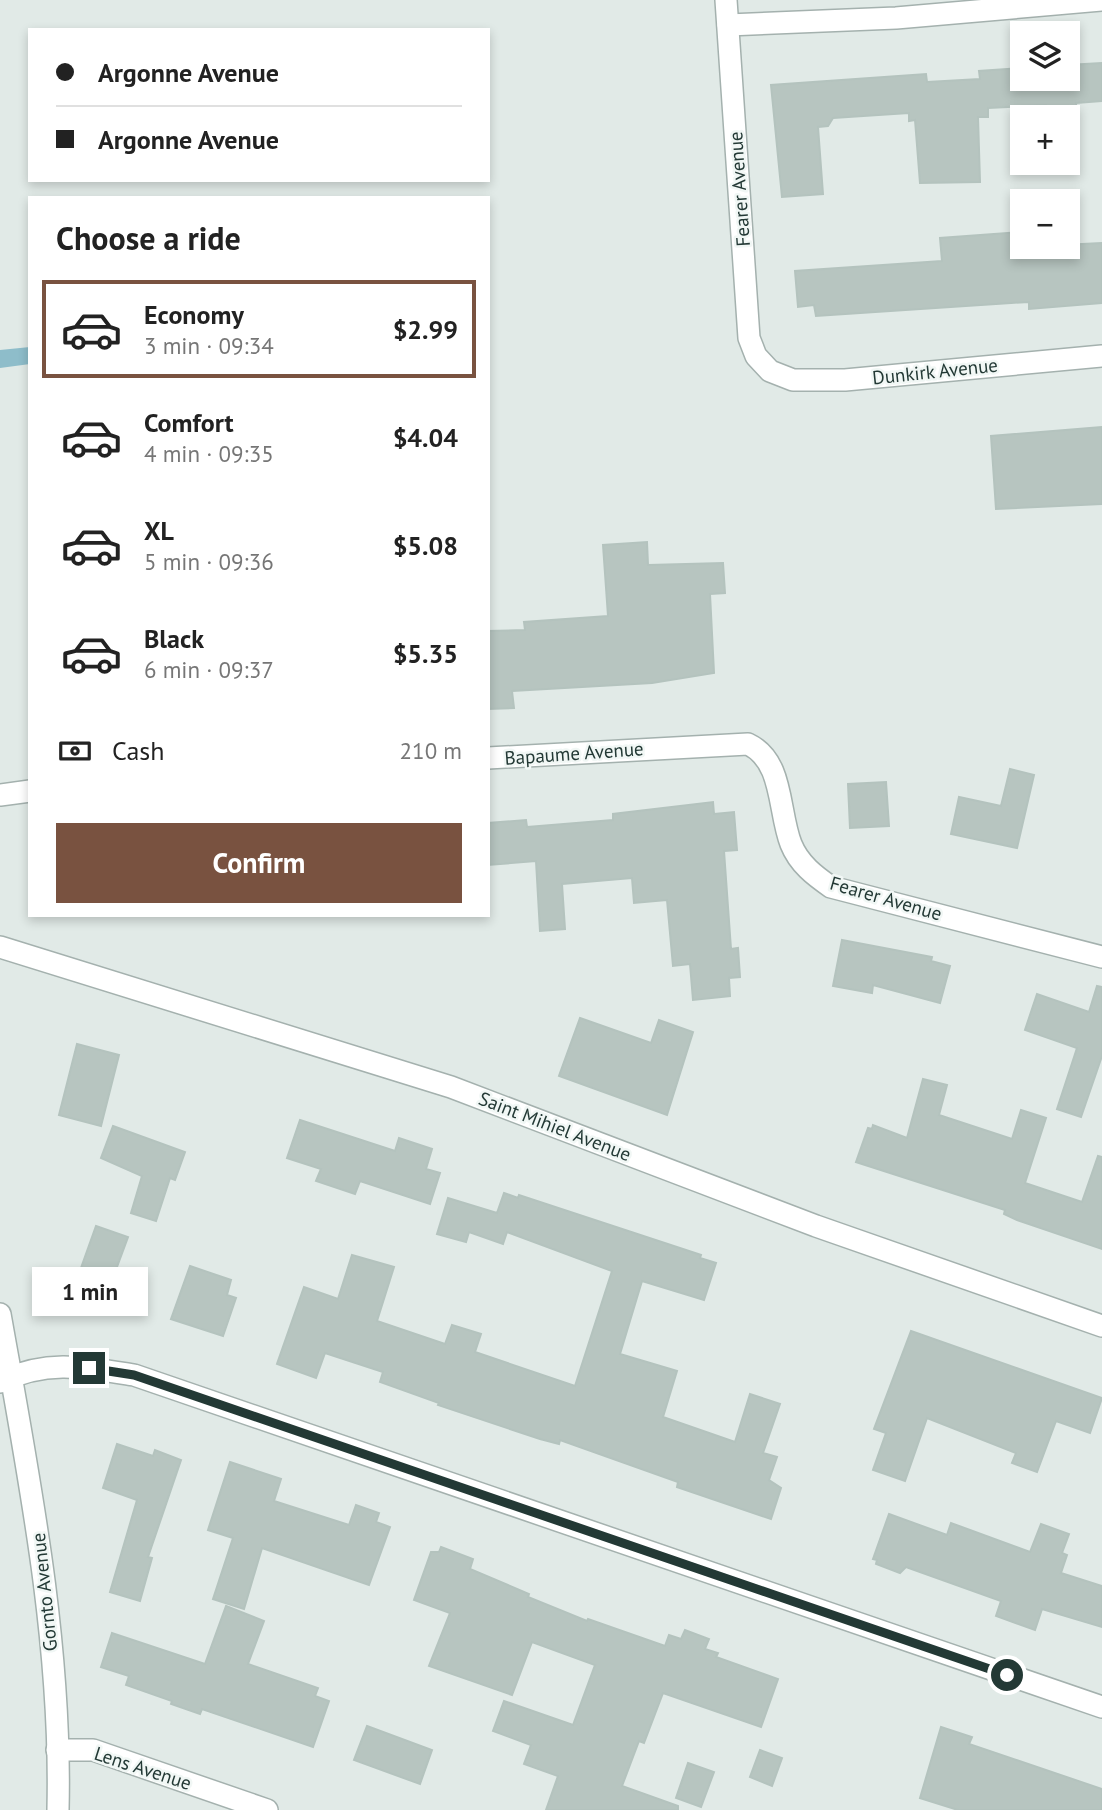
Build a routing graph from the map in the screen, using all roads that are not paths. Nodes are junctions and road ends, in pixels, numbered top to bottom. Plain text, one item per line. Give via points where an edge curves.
1 (726, 0) edge
2 (1102, 1) edge
3 (728, 25) junction
4 (1102, 356) edge
5 (770, 371) joint
6 (660, 747) joint
7 (490, 758) edge
8 (28, 791) edge
9 (2, 794) edge
10 (0, 947) edge
11 (1102, 957) edge
12 (0, 1314) edge
13 (1102, 1326) edge
14 (6, 1379) edge
15 (1102, 1707) edge
16 (57, 1750) junction
17 (58, 1810) edge
18 (267, 1810) edge

1 - 3 street, Fearer Avenue
2 - 3 street via 895,18
3 - 5 street, Fearer Avenue via 749,338 756,356
4 - 5 street, Dunkirk Avenue via 845,380 793,380
6 - 7 street, Bapaume Avenue
6 - 11 street, Fearer Avenue via 738,743 759,749 770,761 791,845 801,862 831,887
8 - 9 street
10 - 13 street, Saint Mihiel Avenue via 451,1087 816,1226
12 - 14 street, Gornto Avenue
14 - 15 street via 67,1364 134,1375
14 - 16 street, Gornto Avenue via 45,1576
16 - 17 street, Gornto Avenue
16 - 18 street, Lens Avenue via 93,1750

